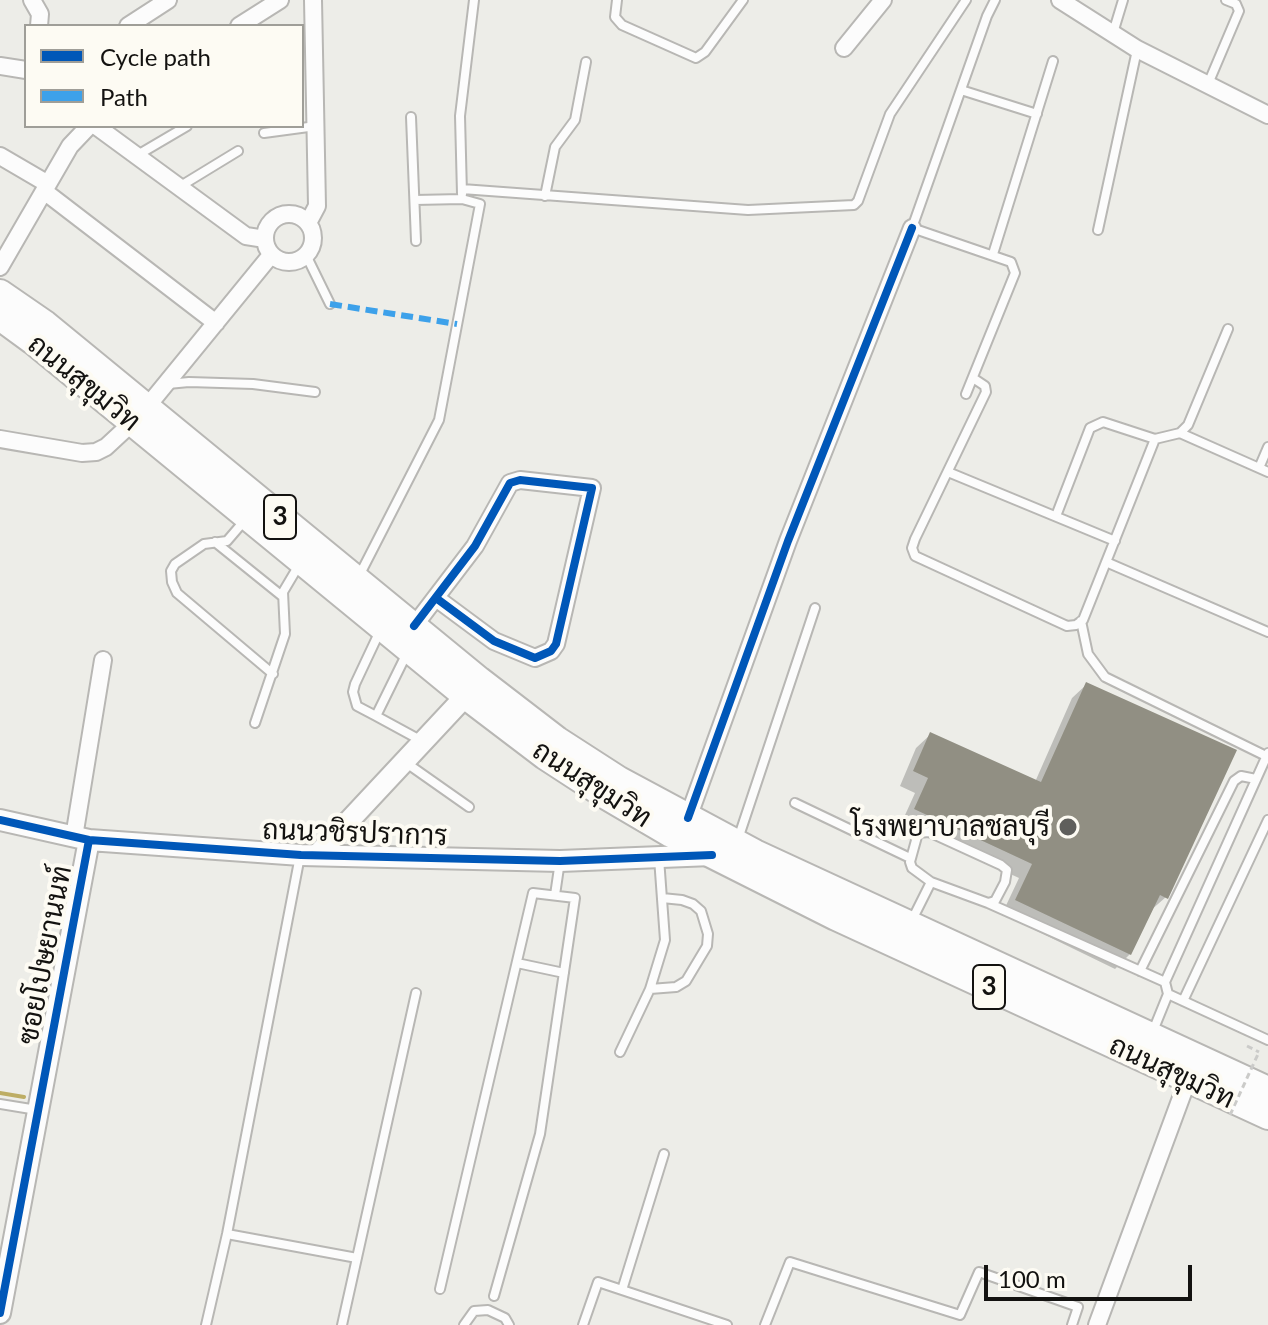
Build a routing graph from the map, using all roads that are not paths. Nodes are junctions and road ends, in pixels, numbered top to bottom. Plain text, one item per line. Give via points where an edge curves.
1 (168, 0) edge
2 (280, 0) edge
3 (313, 0) edge
4 (474, 0) edge
5 (617, 0) edge
6 (743, 0) edge
7 (883, 0) edge
8 (966, 0) edge
9 (995, 0) edge
10 (1060, 0) edge
11 (1123, 0) edge
12 (1226, 0) edge
13 (131, 24) edge
14 (242, 24) edge
15 (1112, 33) junction
16 (844, 48) dead end
17 (1137, 49) junction
18 (308, 56) edge
19 (1053, 61) dead end
20 (586, 62) dead end
21 (0, 66) edge
22 (24, 70) edge
23 (1208, 85) junction
24 (961, 90) junction
25 (1037, 114) junction
26 (1268, 115) edge
27 (411, 117) dead end
28 (317, 125) junction
29 (304, 127) edge
30 (87, 128) edge
31 (99, 128) edge
32 (184, 128) edge
33 (297, 128) edge
34 (264, 133) dead end
35 (238, 151) dead end
36 (0, 156) edge
37 (136, 156) junction
38 (179, 187) junction
39 (46, 188) junction
40 (462, 194) junction
41 (545, 196) junction
42 (415, 200) junction
43 (308, 223) junction
44 (912, 228) junction
45 (1098, 230) dead end
46 (416, 241) dead end
47 (268, 247) junction
48 (993, 254) junction
49 (306, 255) junction
50 (0, 267) edge
51 (0, 293) edge
52 (330, 304) dead end
53 (0, 317) edge
54 (216, 323) junction
55 (1228, 329) dead end
56 (973, 378) junction
57 (166, 385) junction
58 (315, 392) dead end
59 (966, 394) dead end
60 (142, 421) junction
61 (1180, 433) junction
62 (0, 439) edge
63 (1155, 439) junction
64 (1268, 447) edge
65 (1264, 470) edge
66 (948, 472) junction
67 (1056, 516) junction
68 (247, 517) junction
69 (1115, 541) junction
70 (215, 542) junction
71 (301, 561) junction
72 (1106, 562) junction
73 (357, 579) junction
74 (282, 596) junction
75 (436, 598) junction
76 (815, 608) dead end
77 (1081, 621) junction
78 (381, 629) junction
79 (1268, 632) edge
80 (411, 638) junction
81 (103, 660) dead end
82 (273, 674) junction
83 (472, 688) junction
84 (376, 716) junction
85 (255, 723) dead end
86 (423, 741) junction
87 (1267, 754) edge
88 (404, 761) junction
89 (1256, 779) junction
90 (795, 803) dead end
91 (469, 807) dead end
92 (688, 818) junction
93 (0, 820) edge
94 (1268, 820) edge
95 (81, 839) junction
96 (737, 844) junction
97 (309, 854) junction
98 (712, 855) junction
99 (659, 857) junction
100 (910, 858) junction
101 (560, 861) junction
102 (931, 882) junction
103 (555, 895) junction
104 (662, 898) junction
105 (988, 903) junction
106 (910, 925) junction
107 (517, 963) junction
108 (1140, 971) junction
109 (564, 973) junction
110 (1165, 982) junction
111 (650, 989) junction
112 (416, 993) dead end
113 (1168, 994) junction
114 (1183, 1001) junction
115 (1151, 1036) junction
116 (1268, 1040) edge
117 (620, 1052) dead end
118 (1188, 1079) junction
119 (1268, 1090) edge
120 (0, 1104) edge
121 (38, 1110) junction
122 (1268, 1116) edge
123 (664, 1154) dead end
124 (227, 1234) junction
125 (357, 1258) junction
126 (440, 1289) dead end
127 (622, 1290) junction
128 (494, 1296) dead end
129 (0, 1313) edge
130 (206, 1325) edge
131 (342, 1325) edge
132 (464, 1325) edge
133 (509, 1325) edge
134 (583, 1325) edge
135 (727, 1325) edge
136 (765, 1325) edge
137 (1072, 1325) edge
138 (1097, 1325) edge

1 - 13 street
2 - 14 street
3 - 18 street
4 - 40 lane via 460,116
5 - 6 lane via 615,17 622,25 696,58
7 - 16 street
8 - 41 lane via 890,114 854,205 748,210
9 - 24 lane
10 - 15 street
11 - 15 lane
12 - 23 lane via 1239,11
15 - 17 street
17 - 23 street
17 - 45 lane
18 - 28 street
19 - 25 lane
20 - 41 lane via 575,120 555,147
21 - 22 street
23 - 26 street
24 - 25 lane
24 - 44 lane
25 - 48 lane
27 - 42 lane
28 - 29 lane
28 - 43 street via 317,206
30 - 39 street
31 - 37 street
32 - 37 lane
33 - 34 lane
35 - 38 lane
36 - 39 street
37 - 38 street
38 - 47 street
39 - 50 street
39 - 54 street
40 - 41 lane
40 - 42 lane
40 - 73 lane via 480,204 439,420
42 - 46 lane
43 - 47 street via 295,214 280,215 269,225
43 - 49 street via 313,243
44 - 48 lane
44 - 92 street via 788,541
47 - 49 street via 285,262
47 - 54 street
48 - 56 lane via 1011,262 1015,273
49 - 52 lane
51 - 60 main road, ถนนสุขุมวิท via 45,324
53 - 60 main road, ถนนสุขุมวิท
54 - 57 street
55 - 61 lane
56 - 59 lane
56 - 66 lane via 986,392
57 - 58 lane via 253,384
57 - 60 street
60 - 62 street via 96,452
60 - 68 main road, ถนนสุขุมวิท / 3
60 - 73 main road, ถนนสุขุมวิท / 3
61 - 63 lane
61 - 65 lane
63 - 67 lane via 1103,422 1090,428
63 - 69 lane
64 - 65 lane
66 - 67 lane
66 - 77 lane via 912,548 915,556 1067,626
67 - 69 lane
68 - 70 lane via 227,541
68 - 71 main road, ถนนสุขุมวิท / 3
69 - 72 lane
70 - 74 lane
70 - 82 lane via 195,548 175,564 171,571 177,593
71 - 74 lane
71 - 78 main road, ถนนสุขุมวิท / 3
72 - 77 lane
72 - 79 lane
73 - 80 main road, ถนนสุขุมวิท / 3
74 - 82 lane via 285,634
75 - 75 street via 494,641 535,658 551,651 592,488 510,483 475,546
75 - 80 street
76 - 96 lane
77 - 87 lane via 1088,654 1105,677
78 - 80 main road, ถนนสุขุมวิท / 3
78 - 84 lane via 353,692 357,706
80 - 83 main road, ถนนสุขุมวิท / 3
80 - 84 lane
81 - 95 street
82 - 85 lane
83 - 86 street, ถนนวชิรปราการ
83 - 92 main road, ถนนสุขุมวิท / 3
83 - 98 main road, ถนนสุขุมวิท / 3 via 545,756
84 - 86 lane
86 - 88 street, ถนนวชิรปราการ
87 - 89 lane
88 - 91 lane
88 - 97 street, ถนนวชิรปราการ
89 - 108 lane via 1241,776 1234,781
89 - 110 lane
90 - 100 lane
92 - 96 main road, ถนนสุขุมวิท / 3
93 - 95 street, ถนนวชิรปราการ
94 - 114 lane
95 - 97 street, ถนนวชิรปราการ
95 - 121 street, ซอยโปษยานนท์
96 - 106 main road, ถนนสุขุมวิท / 3
97 - 101 street, ถนนวชิรปราการ
97 - 124 lane
98 - 99 street, ถนนวชิรปราการ
98 - 118 main road, ถนนสุขุมวิท / 3
99 - 101 street, ถนนวชิรปราการ
99 - 104 lane
100 - 102 lane via 912,868
100 - 105 lane via 915,838 924,831 1001,865 1007,870 1005,882 995,901
101 - 103 lane
102 - 105 lane
102 - 106 lane
103 - 107 lane via 533,893
103 - 109 lane via 575,898
104 - 111 lane via 665,940
104 - 111 lane via 682,900 701,911 707,946 686,981
105 - 108 lane
106 - 115 main road, ถนนสุขุมวิท / 3
107 - 109 lane
107 - 126 lane
108 - 110 lane
109 - 128 lane via 540,1134
110 - 113 lane
111 - 117 lane
112 - 125 lane
113 - 114 lane
113 - 115 lane
114 - 116 lane
115 - 119 main road, ถนนสุขุมวิท / 3
118 - 122 main road, ถนนสุขุมวิท / 3
118 - 138 street
120 - 121 lane
121 - 129 street, ซอยโปษยานนท์
123 - 127 lane
124 - 125 lane
124 - 130 lane
125 - 131 lane
127 - 134 lane via 598,1282
127 - 135 lane
132 - 133 lane via 474,1311 488,1310
136 - 137 lane via 790,1262 960,1315 979,1272 1078,1307

